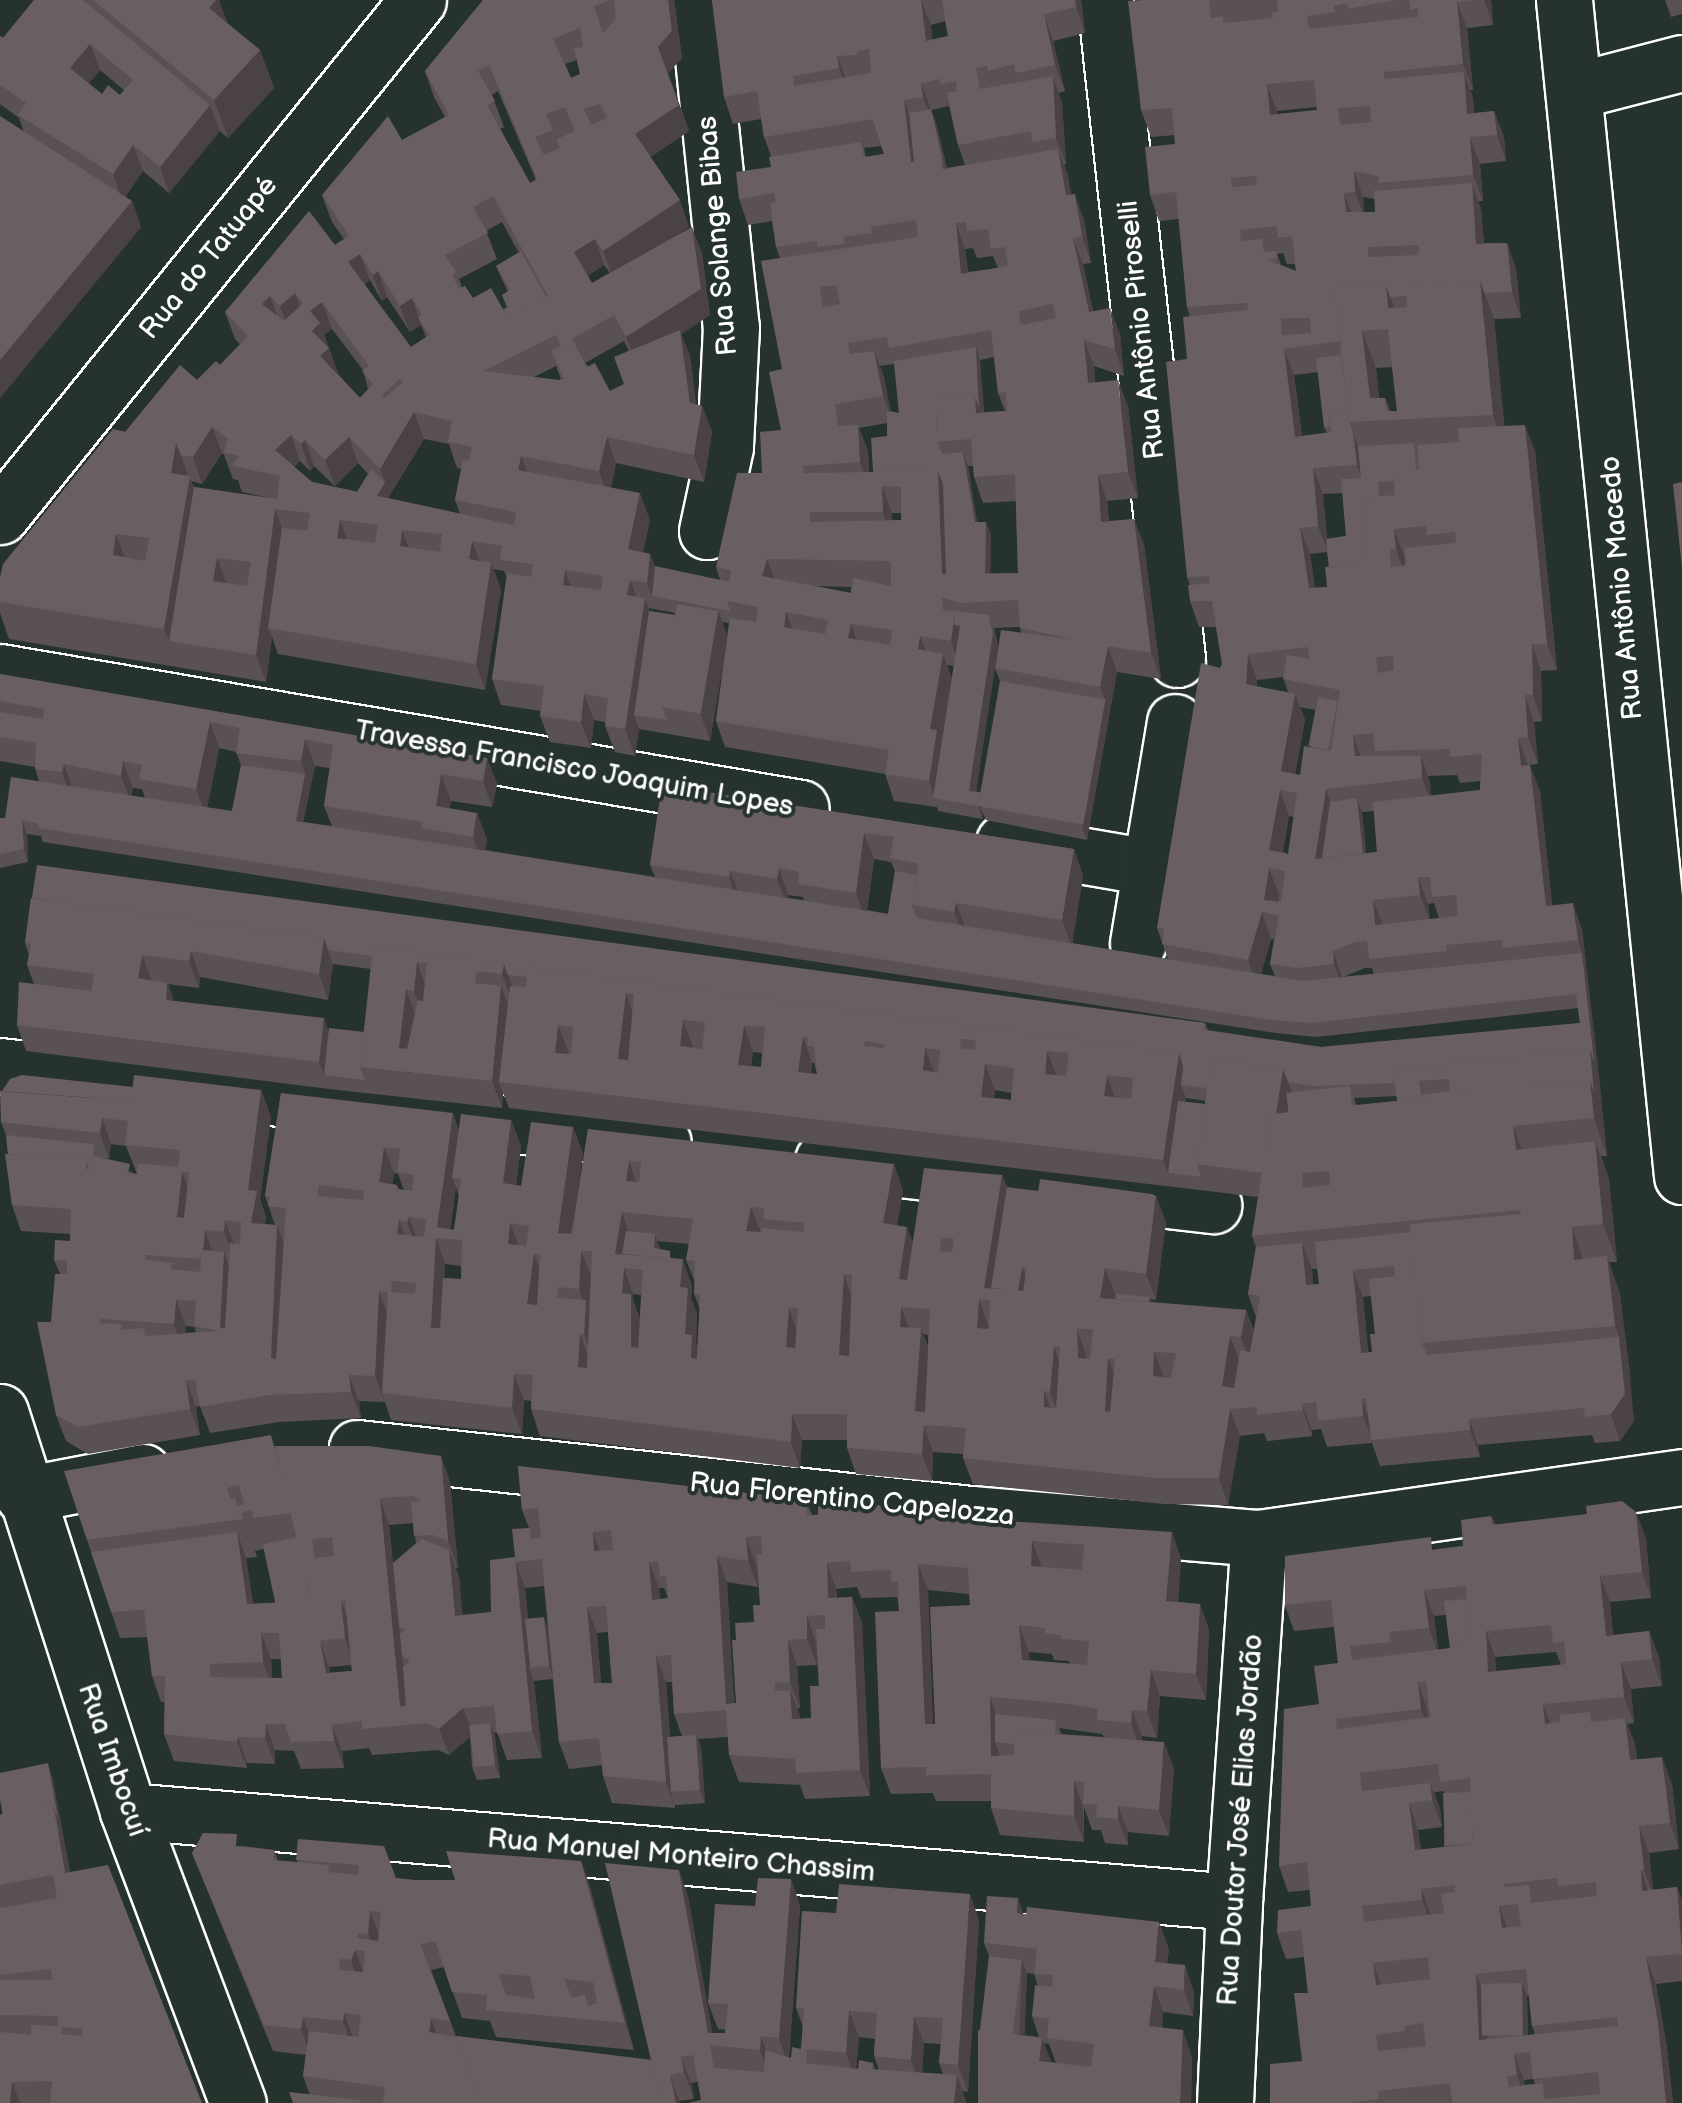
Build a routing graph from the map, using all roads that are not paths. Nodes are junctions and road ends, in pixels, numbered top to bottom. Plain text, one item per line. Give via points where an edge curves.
1 (418, 0) edge
2 (697, 0) edge
3 (1106, 0) edge
4 (1564, 0) edge
5 (1682, 63) edge
6 (1574, 91) junction
7 (0, 516) edge
8 (708, 530) dead end
9 (1177, 659) dead end
10 (0, 672) edge
11 (1175, 722) dead end
12 (856, 817) edge
13 (954, 834) edge
14 (1149, 867) junction
15 (1138, 942) dead end
16 (0, 1066) edge
17 (704, 1147) edge
18 (783, 1156) edge
19 (1682, 1176) edge
20 (1213, 1205) dead end
21 (0, 1412) edge
22 (311, 1447) edge
23 (196, 1462) edge
24 (1682, 1477) edge
25 (23, 1494) junction
26 (1259, 1538) junction
27 (128, 1811) junction
28 (1234, 1902) junction
29 (238, 2103) edge
30 (1226, 2103) edge

1 - 7 street, Rua do Tatuapé
2 - 8 street, Rua Solange Bibas via 730,326 724,446
3 - 9 street, Rua Antônio Piroselli
4 - 6 street, Rua Antônio Macedo
5 - 6 street
6 - 19 street, Rua Antônio Macedo
10 - 12 street, Travessa Francisco Joaquim Lopes
11 - 14 street
13 - 14 street
14 - 15 street
16 - 17 street
18 - 20 street
21 - 25 street, Rua Imbocuí
22 - 26 street, Rua Florentino Capelozza via 374,1448 971,1514
23 - 25 street
24 - 26 street, Rua Florentino Capelozza
25 - 27 street, Rua Imbocuí
26 - 28 street, Rua Doutor José Elias Jordão
27 - 28 street, Rua Manuel Monteiro Chassim
27 - 29 street, Rua Imbocuí
28 - 30 street, Rua Doutor José Elias Jordão

